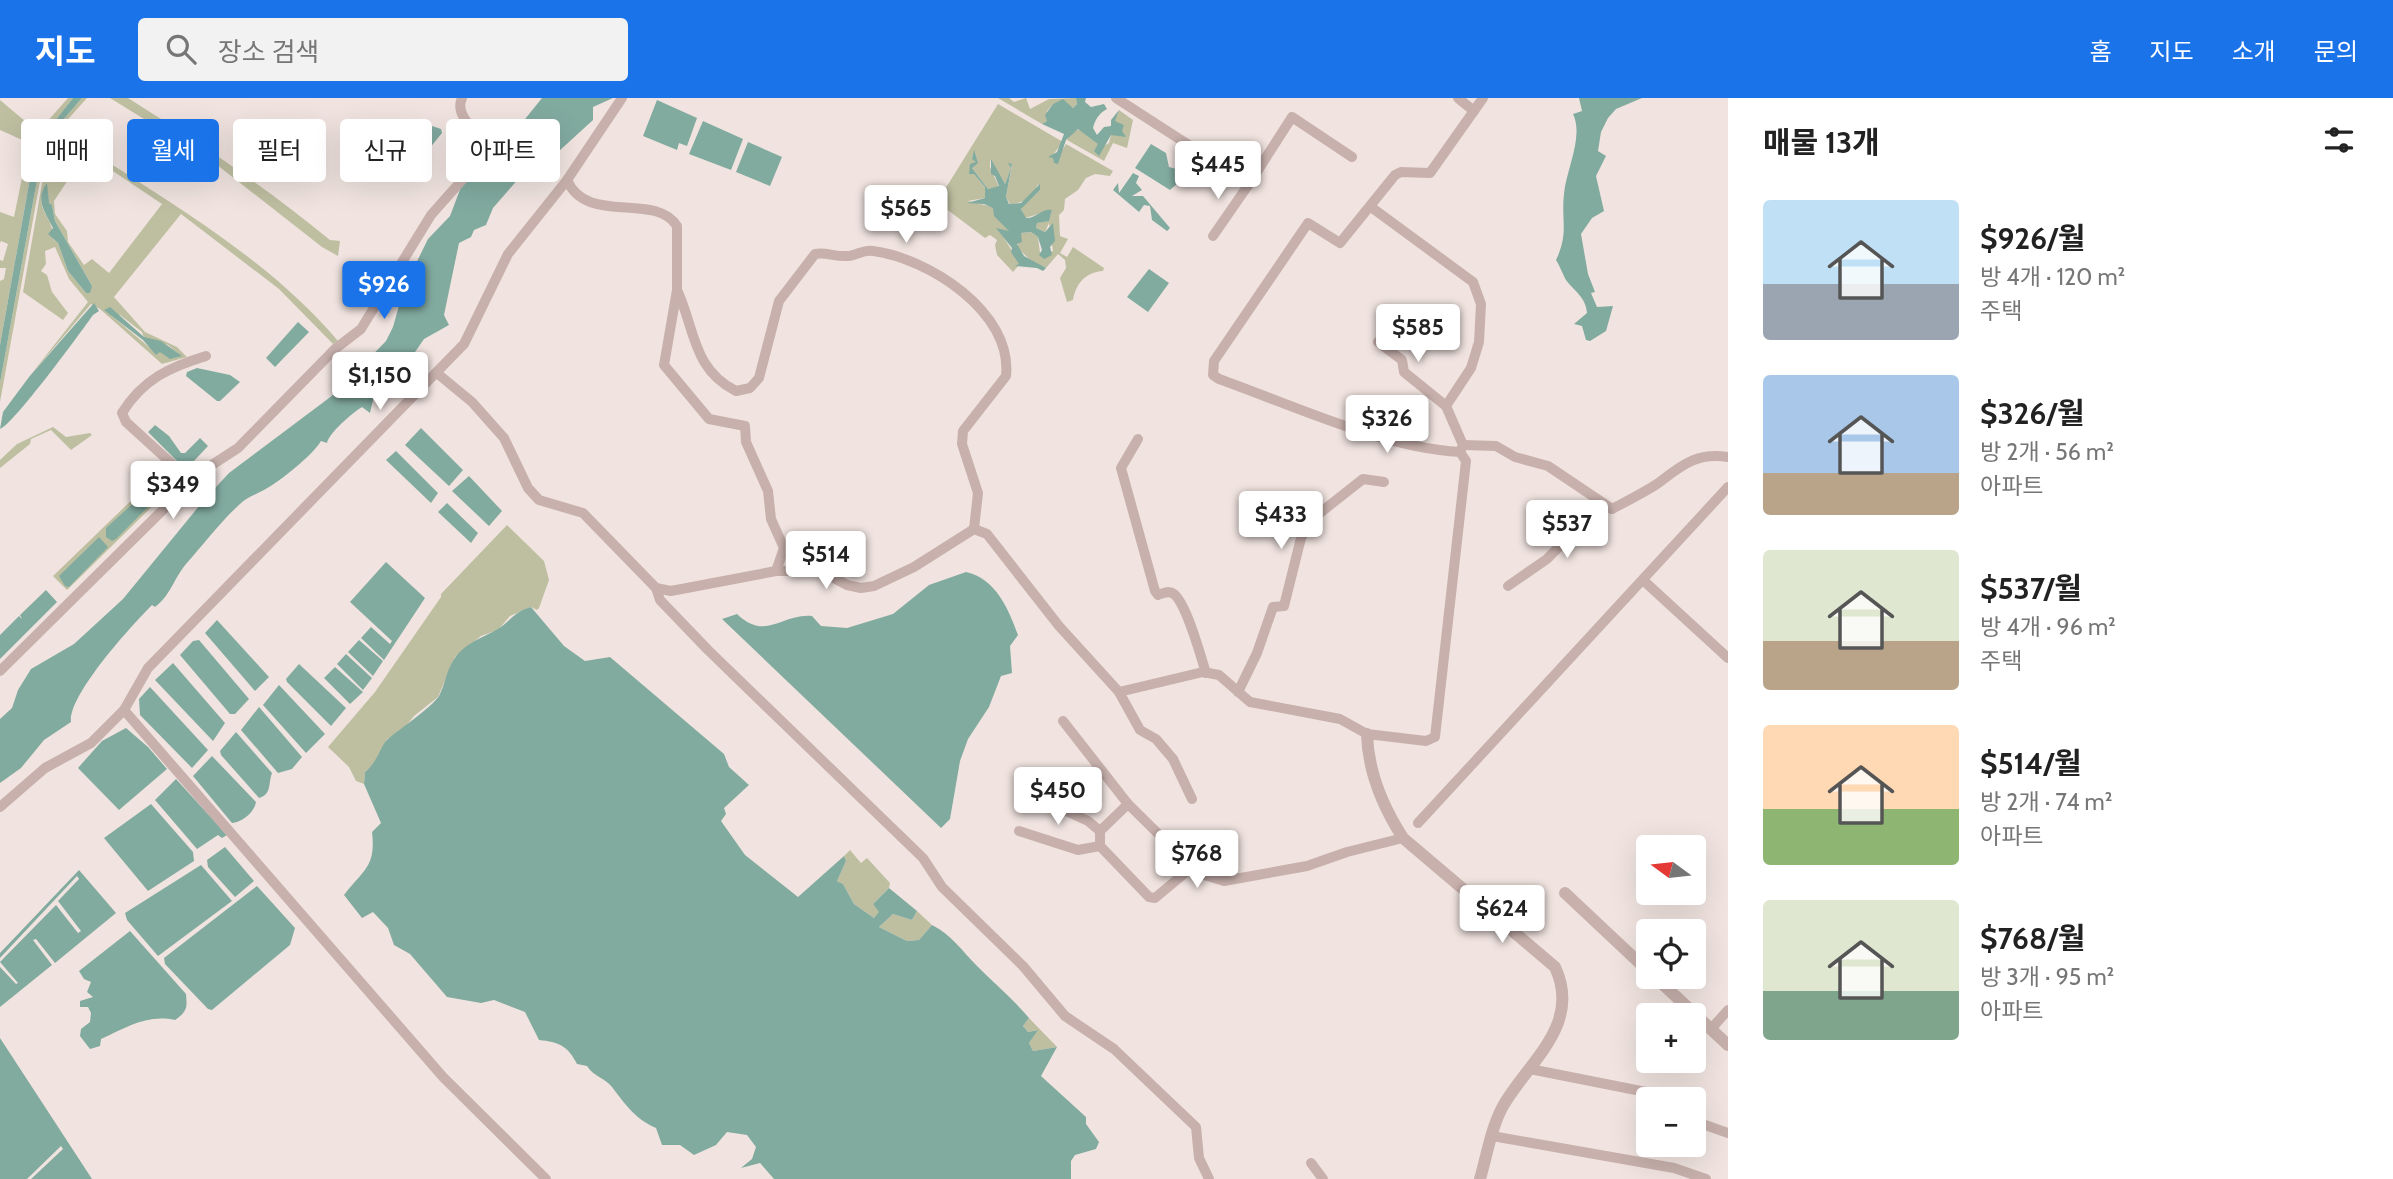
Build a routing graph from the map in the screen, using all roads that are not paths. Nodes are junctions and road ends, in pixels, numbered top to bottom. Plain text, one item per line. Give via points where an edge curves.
1 (622, 98) edge
2 (1116, 98) edge
3 (1458, 98) edge
4 (1483, 98) edge
5 (458, 101) edge
6 (1474, 111) junction
7 (1352, 157) dead end
8 (567, 180) junction
9 (1249, 184) junction
10 (1371, 207) junction
11 (1213, 236) dead end
12 (677, 290) junction
13 (1378, 342) dead end
14 (206, 356) dead end
15 (438, 374) junction
16 (1446, 406) junction
17 (1138, 439) dead end
18 (1462, 449) junction
19 (1728, 457) edge
20 (1384, 482) dead end
21 (184, 483) junction
22 (1728, 487) edge
23 (1601, 504) junction
24 (974, 529) junction
25 (776, 570) junction
26 (1644, 581) junction
27 (1508, 586) dead end
28 (656, 588) junction
29 (1728, 658) edge
30 (0, 671) edge
31 (1206, 673) junction
32 (1238, 691) junction
33 (1119, 692) junction
34 (124, 710) junction
35 (1063, 721) dead end
36 (1367, 734) junction
37 (1030, 794) dead end
38 (1192, 799) dead end
39 (1129, 804) junction
40 (0, 807) edge
41 (1418, 823) dead end
42 (1019, 831) dead end
43 (1100, 831) junction
44 (1402, 838) junction
45 (1100, 846) junction
46 (1192, 867) junction
47 (1565, 893) dead end
48 (1636, 960) edge
49 (1668, 989) edge
50 (1728, 1010) edge
51 (1711, 1029) junction
52 (1728, 1045) edge
53 (1530, 1069) junction
54 (1636, 1090) edge
55 (1706, 1125) edge
56 (1728, 1133) edge
57 (1492, 1136) junction
58 (1311, 1163) dead end
59 (546, 1179) edge
60 (1209, 1179) edge
61 (1322, 1179) edge
62 (1479, 1179) edge
63 (1706, 1179) edge

1 - 8 street
2 - 9 street
3 - 6 street
4 - 6 street
5 - 21 street via 461,114 488,148 431,215 361,330 335,349 238,449
6 - 10 street via 1430,173 1395,175
7 - 9 street via 1292,117
8 - 12 street via 572,192 586,203 626,206 674,221
8 - 15 street via 508,254 464,344
9 - 11 street
10 - 16 street via 1473,282 1480,292 1479,342 1471,368
10 - 18 street via 1340,243 1308,223 1214,361 1213,375 1400,443 1432,451
12 - 24 street via 702,358 736,391 750,388 759,378 779,301 815,254 848,257 870,250 925,268 970,298 998,329 1007,365 1006,376 963,431 962,444 978,492
12 - 25 street via 664,365 709,419 745,426 746,442 768,491 771,519 784,548
13 - 16 street via 1402,360 1404,372
14 - 21 street via 158,374 122,413 126,422 181,472
15 - 28 street via 472,402 504,438 528,488 539,500 583,513
15 - 34 street via 148,668
16 - 18 street
17 - 31 street via 1121,468 1155,591 1175,595 1187,615
18 - 23 street via 1496,446 1548,466
18 - 36 street via 1466,461 1461,524 1434,737 1426,741
19 - 23 street via 1700,458 1678,466 1612,509
20 - 32 street via 1363,479 1311,520 1301,538 1284,606 1273,607
21 - 30 street via 180,493
22 - 26 street
23 - 27 street via 1547,559
24 - 25 street via 915,567 874,586 847,585 821,571
24 - 33 street via 987,534 1059,626
25 - 28 street via 671,591
26 - 29 street
26 - 41 street
28 - 60 street via 660,600 708,650 923,858 942,887 1023,966 1065,1016 1114,1049 1196,1127 1199,1158
31 - 32 street via 1219,675
31 - 33 street
32 - 36 street via 1250,702 1340,719
33 - 38 street via 1140,730 1156,739 1173,759
34 - 40 street via 91,743 45,768
34 - 59 street via 443,1077
35 - 39 street
36 - 44 street via 1373,773
37 - 43 street
39 - 43 street
39 - 46 street
42 - 45 street via 1078,850
43 - 45 street
44 - 46 street via 1307,866 1224,881 1210,879
44 - 53 street via 1555,967 1562,990 1562,1018
45 - 46 street via 1149,897 1155,898
47 - 48 street
49 - 51 street
50 - 51 street
51 - 52 street
53 - 54 street
53 - 57 street via 1504,1106
55 - 56 street
57 - 62 street
57 - 63 street via 1674,1168
58 - 61 street

